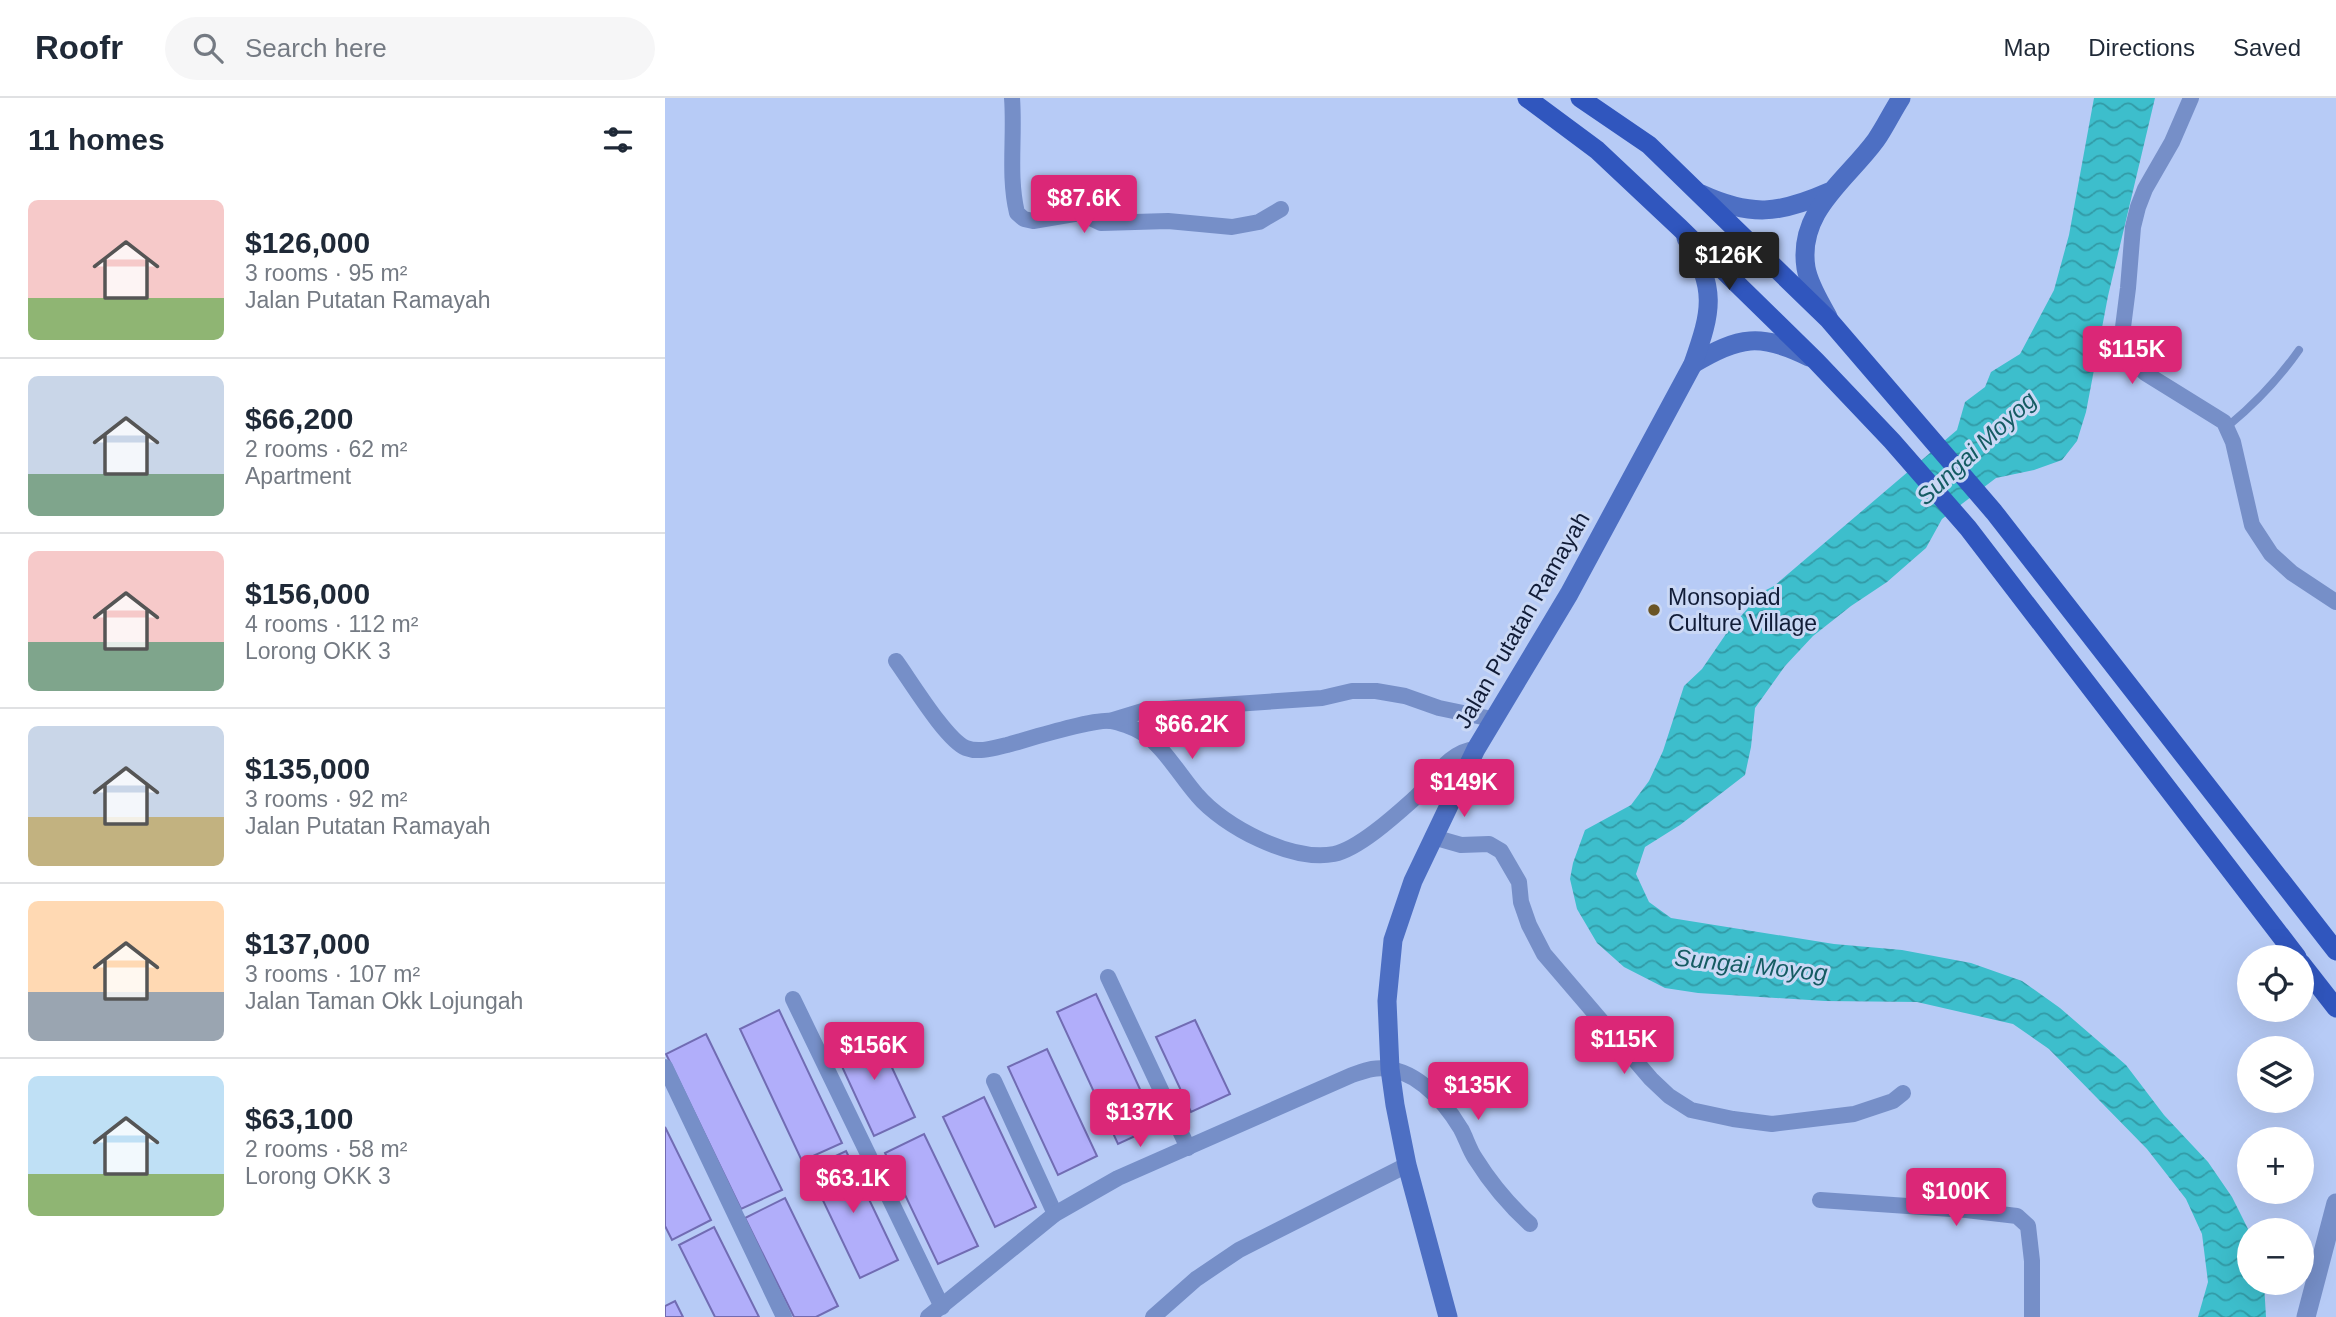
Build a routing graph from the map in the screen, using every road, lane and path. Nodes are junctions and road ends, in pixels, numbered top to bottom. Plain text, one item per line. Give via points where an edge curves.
1 (1012, 98) edge
2 (1527, 98) edge
3 (1580, 98) edge
4 (1901, 98) edge
5 (2191, 98) edge
6 (1830, 192) junction
7 (1700, 194) junction
8 (1281, 209) dead end
9 (1680, 228) junction
10 (1829, 320) junction
11 (2298, 350) dead end
12 (1816, 361) junction
13 (1693, 364) junction
14 (2228, 426) junction
15 (2336, 602) edge
16 (896, 661) dead end
17 (1492, 719) junction
18 (1110, 721) junction
19 (1476, 749) junction
20 (1433, 837) junction
21 (2288, 945) edge
22 (2336, 951) edge
23 (1108, 977) dead end
24 (2314, 980) edge
25 (793, 999) dead end
26 (2336, 1009) edge
27 (665, 1067) edge
28 (1390, 1069) junction
29 (994, 1080) dead end
30 (1903, 1093) dead end
31 (1188, 1148) junction
32 (1406, 1165) junction
33 (1820, 1200) dead end
34 (2336, 1203) edge
35 (1055, 1214) junction
36 (1530, 1224) dead end
37 (942, 1307) junction
38 (784, 1317) edge
39 (928, 1317) edge
40 (1153, 1317) edge
41 (1448, 1317) edge
42 (2032, 1317) edge
43 (2306, 1317) edge

1 - 8 street via 1011,177 1017,213 1024,219 1080,213 1101,223 1168,221 1232,227 1259,222
2 - 9 main road via 1597,150
3 - 7 main road via 1649,145
4 - 6 main road via 1875,141
5 - 14 street via 2138,207 2122,341 2130,359 2145,373
6 - 7 main road via 1775,210 1737,208
6 - 10 main road via 1813,217 1806,241 1806,269
7 - 10 main road
9 - 12 main road
9 - 13 main road, Jalan Putatan Ramayah via 1707,280 1710,304
10 - 22 main road via 1994,512
11 - 14 lane via 2255,404
12 - 13 main road via 1763,340 1717,349
12 - 21 main road via 1968,528
13 - 17 main road, Jalan Putatan Ramayah via 1569,594
14 - 15 street via 2252,525 2271,554
16 - 18 street via 944,728 965,747 986,750
17 - 18 street via 1405,696 1352,691 1322,698 1146,709
17 - 19 main road, Jalan Putatan Ramayah
18 - 19 street via 1141,732 1219,814 1265,842 1293,853 1319,856 1337,854 1357,843 1415,797 1453,756
19 - 20 main road, Jalan Putatan Ramayah
20 - 28 main road, Jalan Putatan Ramayah via 1393,940 1387,1000
20 - 30 street via 1461,845 1489,844 1501,851 1519,882 1521,902 1543,954 1651,1079 1691,1110 1772,1124 1854,1114
23 - 31 street
24 - 26 main road
25 - 37 street
27 - 38 street
28 - 31 street via 1352,1075
28 - 32 main road, Jalan Putatan Ramayah
28 - 36 street via 1412,1076 1434,1093 1484,1171
29 - 35 street
31 - 35 street via 1118,1178
32 - 40 street via 1239,1250 1196,1279
32 - 41 main road, Jalan Putatan Ramayah
33 - 42 street via 2017,1216 2028,1226
34 - 43 street
35 - 37 street
37 - 39 street

